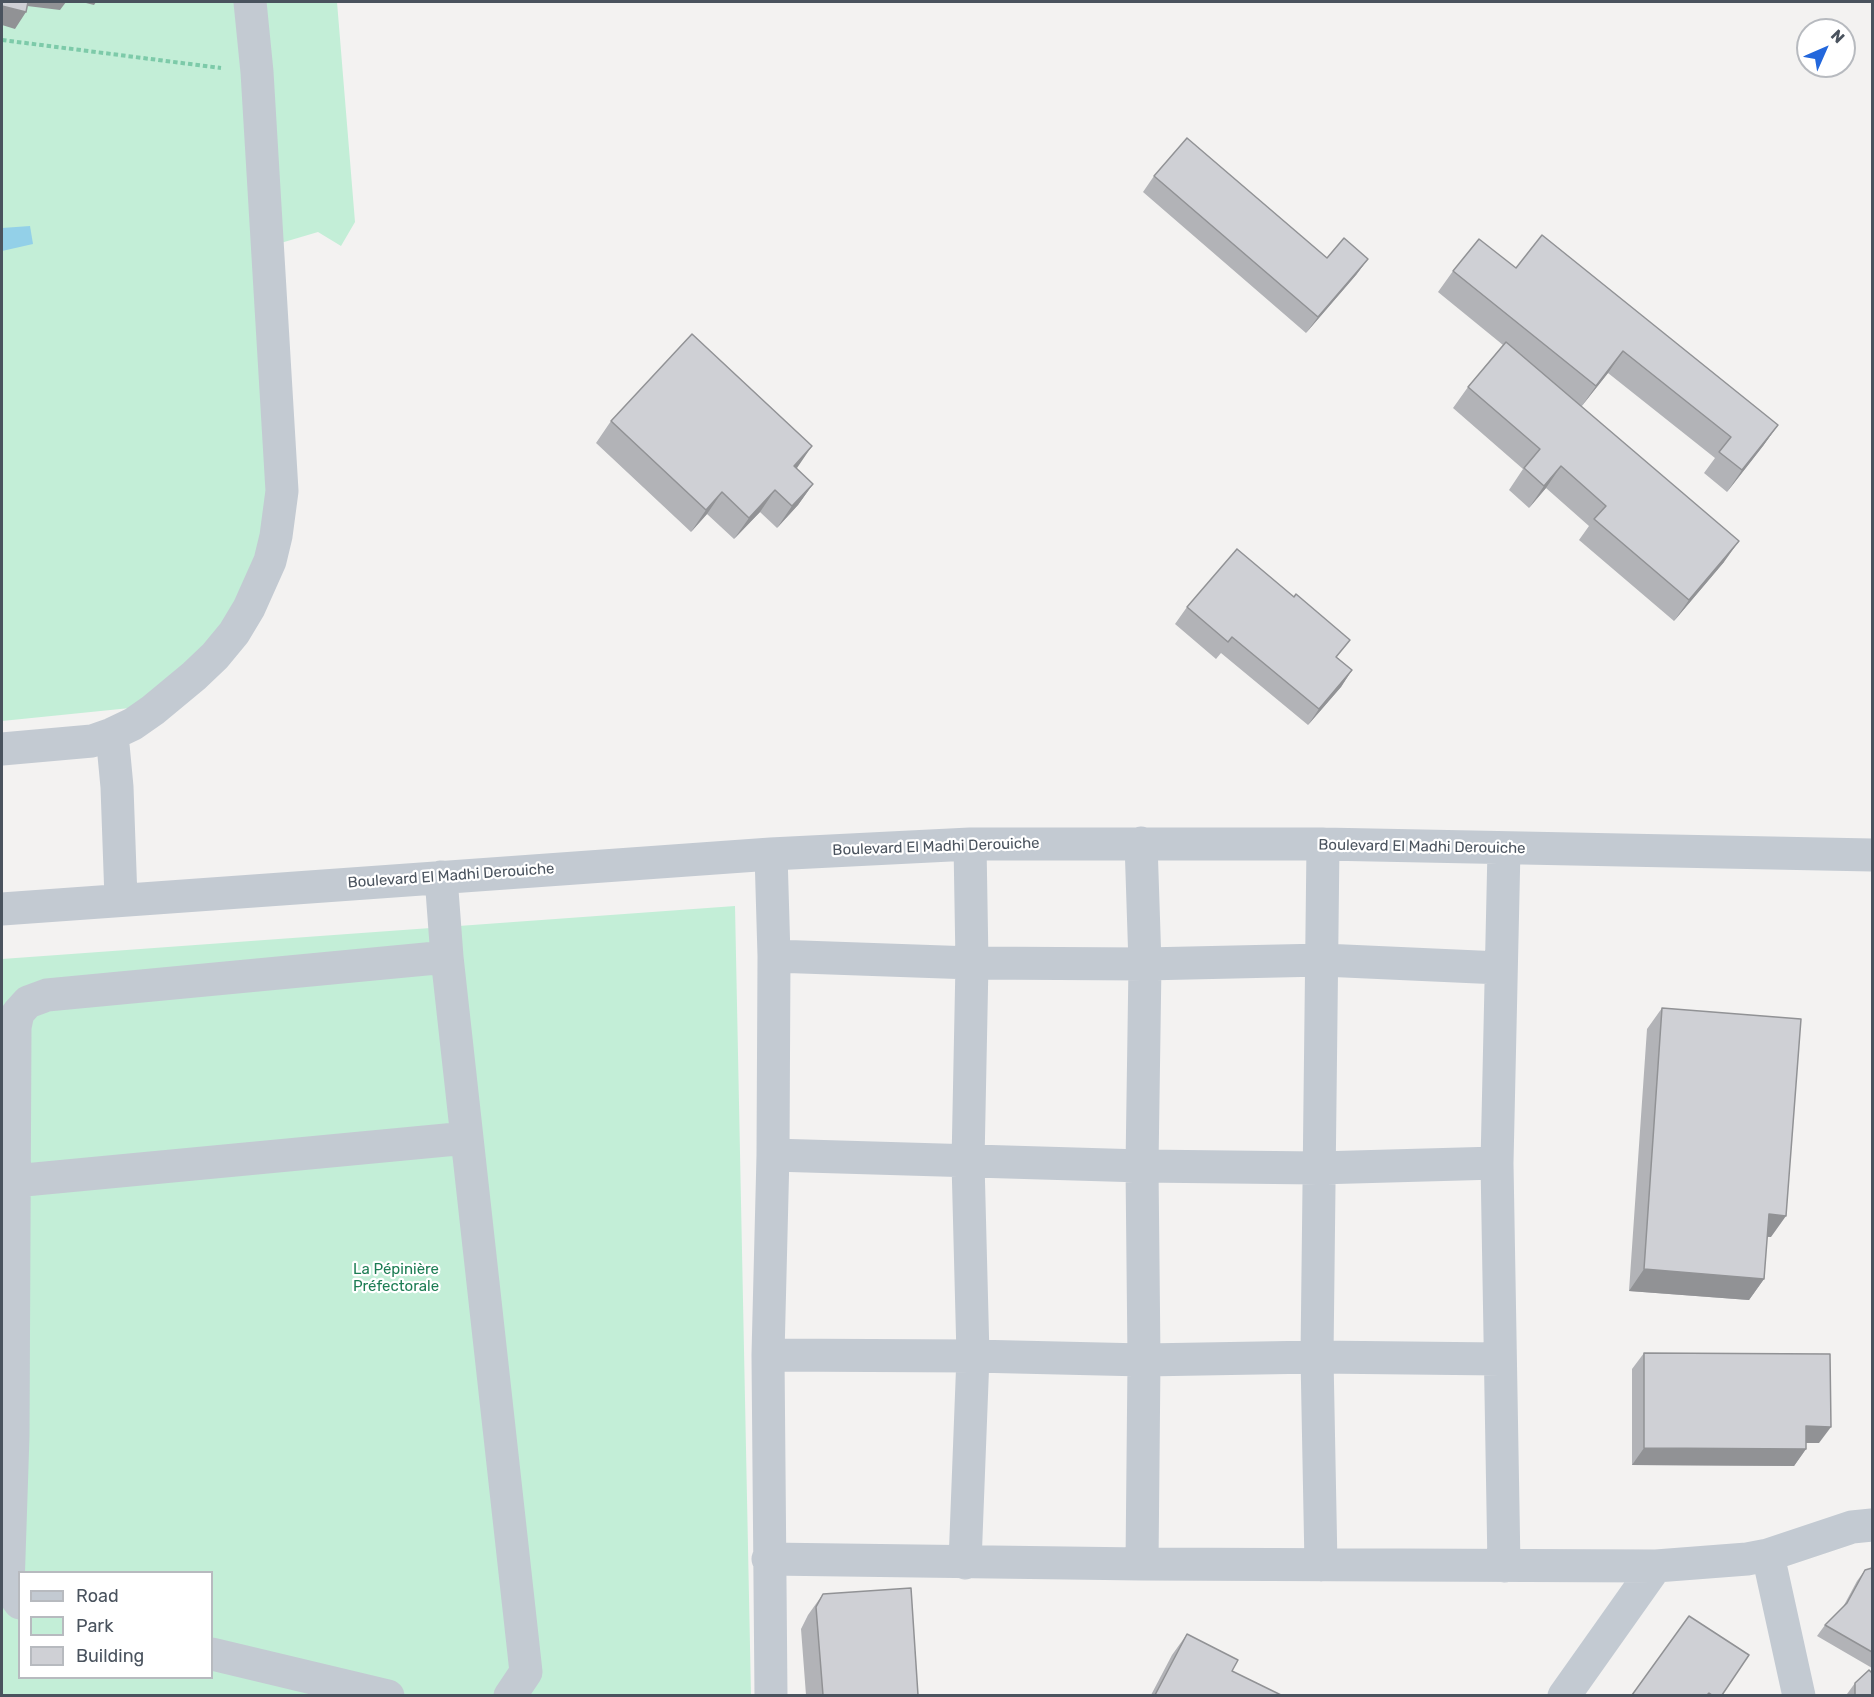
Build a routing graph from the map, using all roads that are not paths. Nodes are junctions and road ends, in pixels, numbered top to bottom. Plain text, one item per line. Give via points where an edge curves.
1 (250, 2) edge
2 (112, 734) junction
3 (2, 749) edge
4 (1141, 843) junction
5 (970, 844) junction
6 (1323, 844) junction
7 (1504, 849) junction
8 (771, 854) junction
9 (1872, 855) edge
10 (441, 877) junction
11 (121, 899) junction
12 (2, 909) edge
13 (774, 956) junction
14 (447, 957) junction
15 (1323, 960) junction
16 (972, 963) junction
17 (1145, 964) junction
18 (1500, 968) junction
19 (467, 1138) junction
20 (773, 1155) junction
21 (968, 1162) junction
22 (1497, 1163) junction
23 (1142, 1166) junction
24 (1318, 1168) junction
25 (14, 1181) junction
26 (768, 1355) junction
27 (973, 1356) junction
28 (1317, 1357) junction
29 (1500, 1359) junction
30 (1144, 1360) junction
31 (1872, 1525) edge
32 (1768, 1555) junction
33 (768, 1559) junction
34 (965, 1563) junction
35 (1142, 1564) junction
36 (1321, 1564) junction
37 (1504, 1566) junction
38 (1656, 1566) junction
39 (18, 1600) edge
40 (213, 1654) edge
41 (388, 1695) edge
42 (510, 1695) edge
43 (771, 1695) edge
44 (1564, 1695) edge
45 (1799, 1695) edge

1 - 2 street via 282,490 276,536 270,561 249,608 215,656 153,711
2 - 3 street via 92,741
2 - 11 street
4 - 5 street, Boulevard El Madhi Derouiche
4 - 6 street, Boulevard El Madhi Derouiche
4 - 17 street
5 - 8 street, Boulevard El Madhi Derouiche
5 - 16 street
6 - 7 street, Boulevard El Madhi Derouiche
6 - 15 street
7 - 9 street, Boulevard El Madhi Derouiche
7 - 18 street
8 - 10 street, Boulevard El Madhi Derouiche
8 - 13 street
10 - 11 street, Boulevard El Madhi Derouiche
10 - 14 street
11 - 12 street, Boulevard El Madhi Derouiche
13 - 16 street
13 - 20 street
14 - 19 street
14 - 25 street via 47,995 28,1002 18,1013 15,1027
15 - 17 street
15 - 18 street
15 - 24 street
16 - 17 street
16 - 21 street
17 - 23 street
18 - 22 street
19 - 25 street
19 - 42 street via 526,1672
20 - 21 street
20 - 26 street
21 - 23 street
21 - 27 street
22 - 24 street
22 - 29 street
23 - 24 street
23 - 30 street
24 - 28 street
25 - 39 street via 8,1587
26 - 27 street
26 - 33 street
27 - 30 street
27 - 34 street
28 - 29 street
28 - 30 street
28 - 36 street
29 - 37 street
30 - 35 street
31 - 32 street via 1852,1527
32 - 38 street
32 - 45 street
33 - 34 street
33 - 43 street
34 - 35 street
35 - 36 street
36 - 37 street
37 - 38 street
38 - 44 street
40 - 41 street

